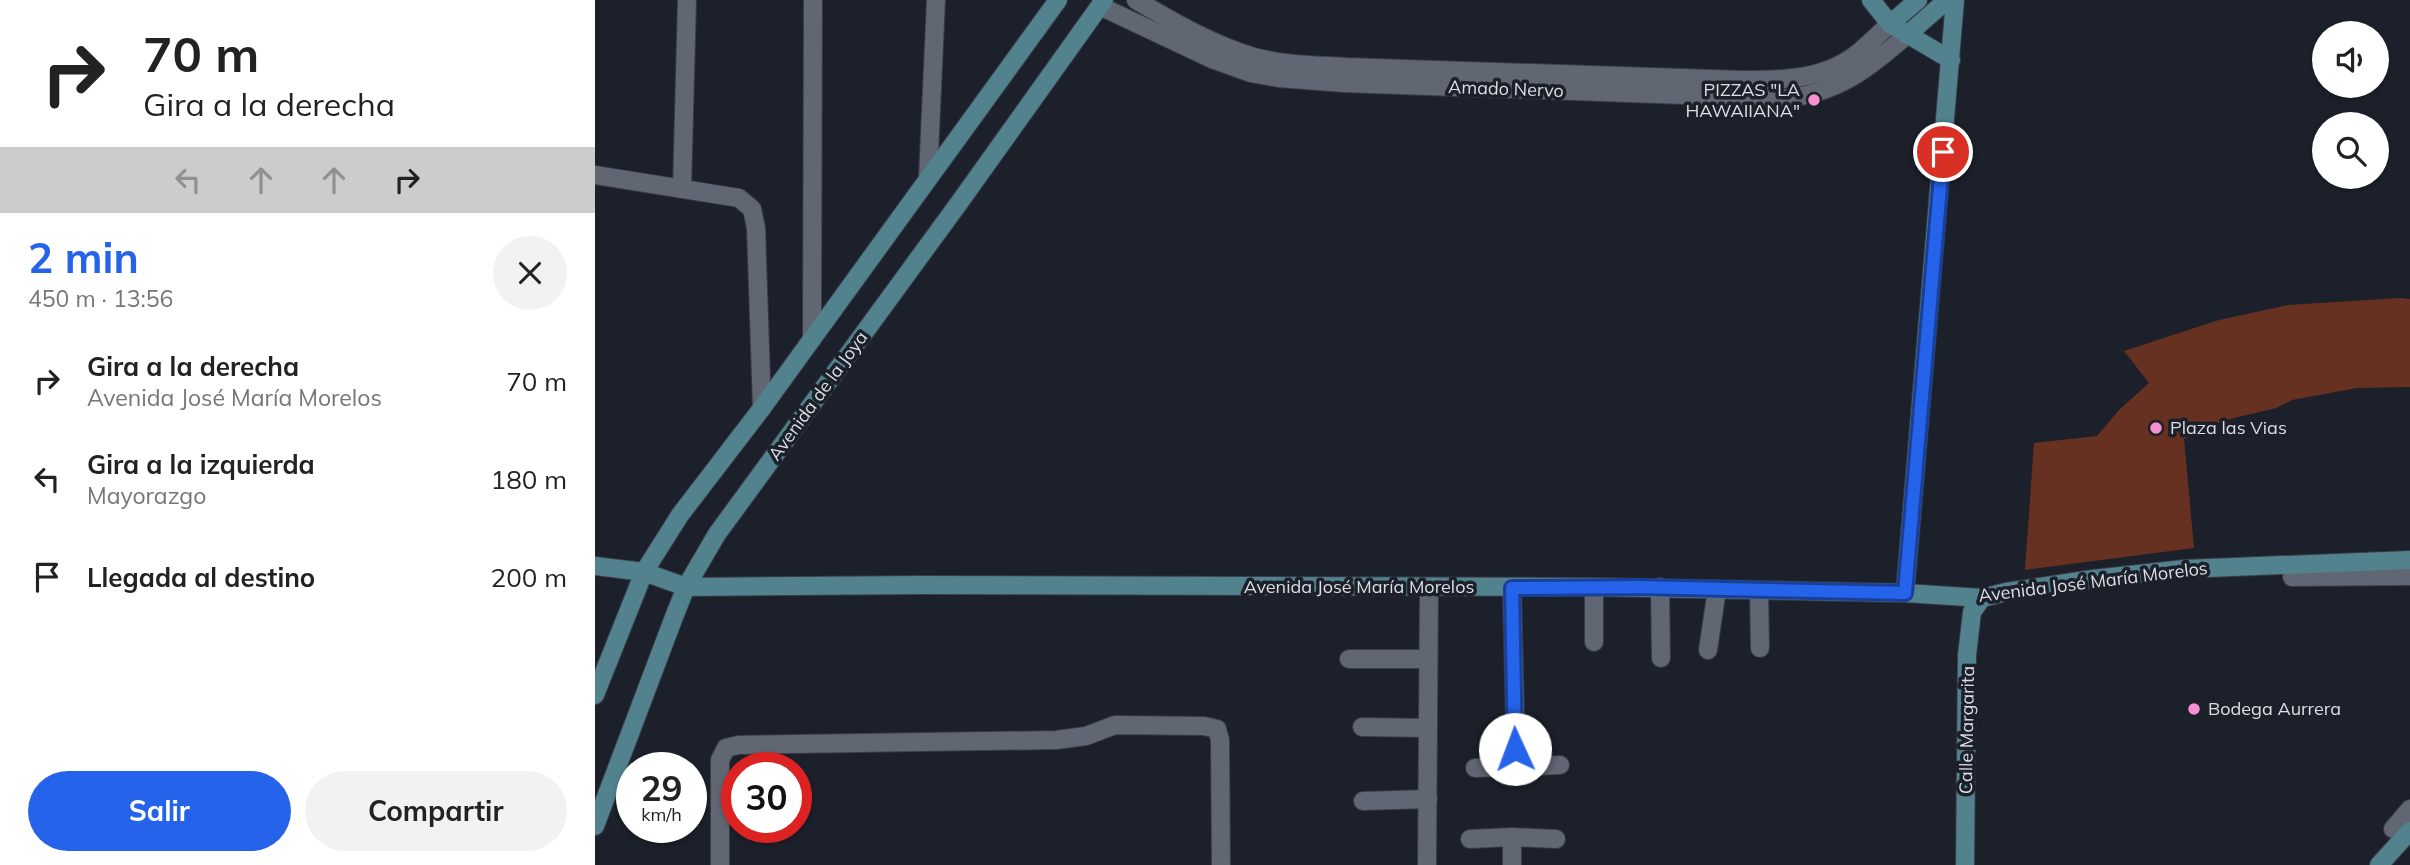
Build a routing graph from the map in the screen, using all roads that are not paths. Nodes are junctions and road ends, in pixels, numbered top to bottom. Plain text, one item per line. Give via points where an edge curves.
1 (687, 0) edge
2 (813, 0) edge
3 (936, 0) edge
4 (1058, 0) edge
5 (1136, 0) edge
6 (1871, 0) edge
7 (1918, 0) edge
8 (1947, 0) edge
9 (1955, 0) edge
10 (1102, 3) edge
11 (1890, 24) junction
12 (1907, 34) junction
13 (1951, 61) junction
14 (595, 175) edge
15 (928, 177) junction
16 (682, 189) junction
17 (812, 336) junction
18 (762, 408) junction
19 (2410, 560) edge
20 (595, 566) edge
21 (595, 571) edge
22 (644, 572) junction
23 (2410, 576) edge
24 (2292, 577) dead end
25 (686, 587) junction
26 (1429, 587) junction
27 (1594, 587) junction
28 (1660, 587) junction
29 (1512, 588) junction
30 (1717, 589) junction
31 (1759, 590) junction
32 (1905, 593) junction
33 (1982, 598) junction
34 (1594, 642) dead end
35 (1760, 648) dead end
36 (1708, 650) dead end
37 (1661, 658) dead end
38 (1428, 659) junction
39 (1349, 660) dead end
40 (595, 695) edge
41 (1362, 727) dead end
42 (1428, 728) junction
43 (1516, 765) junction
44 (1560, 765) dead end
45 (1475, 768) dead end
46 (1427, 799) junction
47 (1363, 801) dead end
48 (2410, 809) edge
49 (595, 826) edge
50 (2401, 830) edge
51 (1512, 837) junction
52 (1470, 839) dead end
53 (1556, 839) dead end
54 (720, 865) edge
55 (1221, 865) edge
56 (1427, 865) edge
57 (1512, 865) edge
58 (1965, 865) edge
59 (2379, 865) edge

1 - 16 street
2 - 17 street
3 - 15 street
4 - 15 main road
5 - 11 street, Amado Nervo via 1218,43 1282,62 1742,80 1814,75 1857,54
6 - 11 main road
7 - 11 main road
8 - 12 main road
9 - 13 main road
10 - 12 street, Amado Nervo via 1212,59 1251,73 1345,83 1788,98 1847,81
10 - 25 main road, Avenida de la Joya via 717,534
11 - 12 main road
12 - 13 main road
13 - 32 main road
14 - 16 street
15 - 17 main road
16 - 18 street via 739,198 752,209
17 - 18 main road
18 - 22 main road via 680,515
19 - 33 main road, Avenida José María Morelos via 2185,569
20 - 22 main road
21 - 22 main road
22 - 25 main road, Avenida José María Morelos
22 - 40 main road
23 - 24 street
25 - 26 main road, Avenida José María Morelos
25 - 49 main road, Avenida de la Joya
26 - 29 main road, Avenida José María Morelos
26 - 38 street
27 - 28 main road, Avenida José María Morelos
27 - 29 main road, Avenida José María Morelos
27 - 34 street
28 - 30 main road, Avenida José María Morelos
28 - 37 street
29 - 43 street
30 - 31 main road, Avenida José María Morelos
30 - 36 street
31 - 32 main road, Avenida José María Morelos
31 - 35 street
32 - 33 main road, Avenida José María Morelos
33 - 58 main road, Calle Margarita via 1972,612 1967,655
38 - 39 street
38 - 42 street
41 - 42 street
42 - 46 street
43 - 44 street
43 - 45 street
46 - 47 street
46 - 56 street
48 - 50 street
50 - 59 main road
51 - 52 street
51 - 53 street
51 - 57 street
54 - 55 street via 720,760 726,748 1056,740 1086,736 1115,725 1217,729

